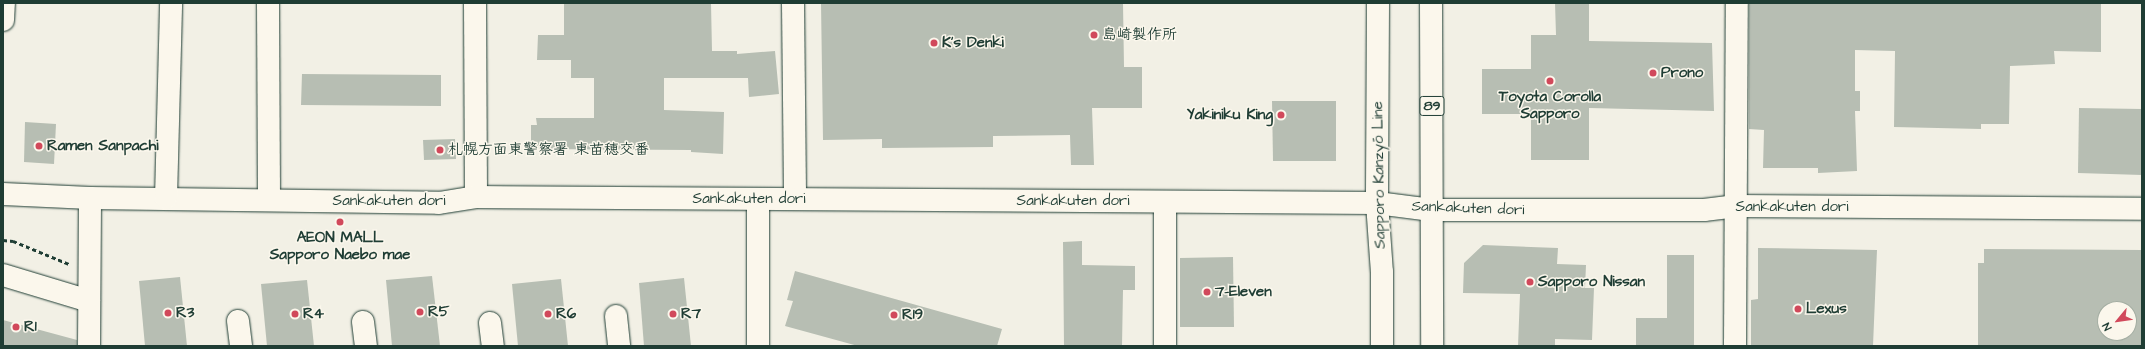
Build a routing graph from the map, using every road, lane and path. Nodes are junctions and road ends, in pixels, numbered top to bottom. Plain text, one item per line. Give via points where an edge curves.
1 (4, 3) edge
2 (171, 3) edge
3 (268, 3) edge
4 (475, 3) edge
5 (794, 3) edge
6 (1373, 3) edge
7 (1378, 3) edge
8 (1431, 3) edge
9 (1737, 3) edge
10 (3, 20) edge
11 (1377, 32) junction
12 (3, 194) edge
13 (476, 197) junction
14 (90, 198) junction
15 (166, 198) junction
16 (269, 199) junction
17 (758, 199) junction
18 (795, 199) junction
19 (1165, 202) junction
20 (1377, 203) junction
21 (1735, 206) junction
22 (2142, 209) edge
23 (1432, 210) junction
24 (3, 240) edge
25 (75, 267) dead end
26 (3, 274) edge
27 (89, 301) junction
28 (616, 316) dead end
29 (238, 321) dead end
30 (363, 322) dead end
31 (490, 323) dead end
32 (763, 345) edge
33 (89, 346) edge
34 (241, 346) edge
35 (366, 346) edge
36 (493, 346) edge
37 (619, 346) edge
38 (1165, 346) edge
39 (1382, 346) edge
40 (1432, 346) edge
41 (1735, 346) edge

1 - 10 street
2 - 15 street
3 - 16 street
4 - 13 street
5 - 18 street
6 - 11 street
7 - 11 street, Sapporo Kanzyō Line
8 - 23 street, 89
9 - 21 street
11 - 20 street, Sapporo Kanzyō Line
12 - 14 street, Sankakuten dori
13 - 16 street, Sankakuten dori via 439,203
13 - 17 street, Sankakuten dori
14 - 15 street, Sankakuten dori
14 - 27 street
15 - 16 street, Sankakuten dori
17 - 18 street, Sankakuten dori
17 - 32 street
18 - 19 street, Sankakuten dori
19 - 20 street, Sankakuten dori
19 - 38 street
20 - 23 street, Sankakuten dori
20 - 39 street, Sapporo Kanzyō Line via 1382,272
21 - 22 street, Sankakuten dori
21 - 23 street, Sankakuten dori via 1704,210
21 - 41 street
23 - 40 street, 89
24 - 25 path via 13,241
26 - 27 street
27 - 33 street
28 - 37 street
29 - 34 street
30 - 35 street
31 - 36 street

